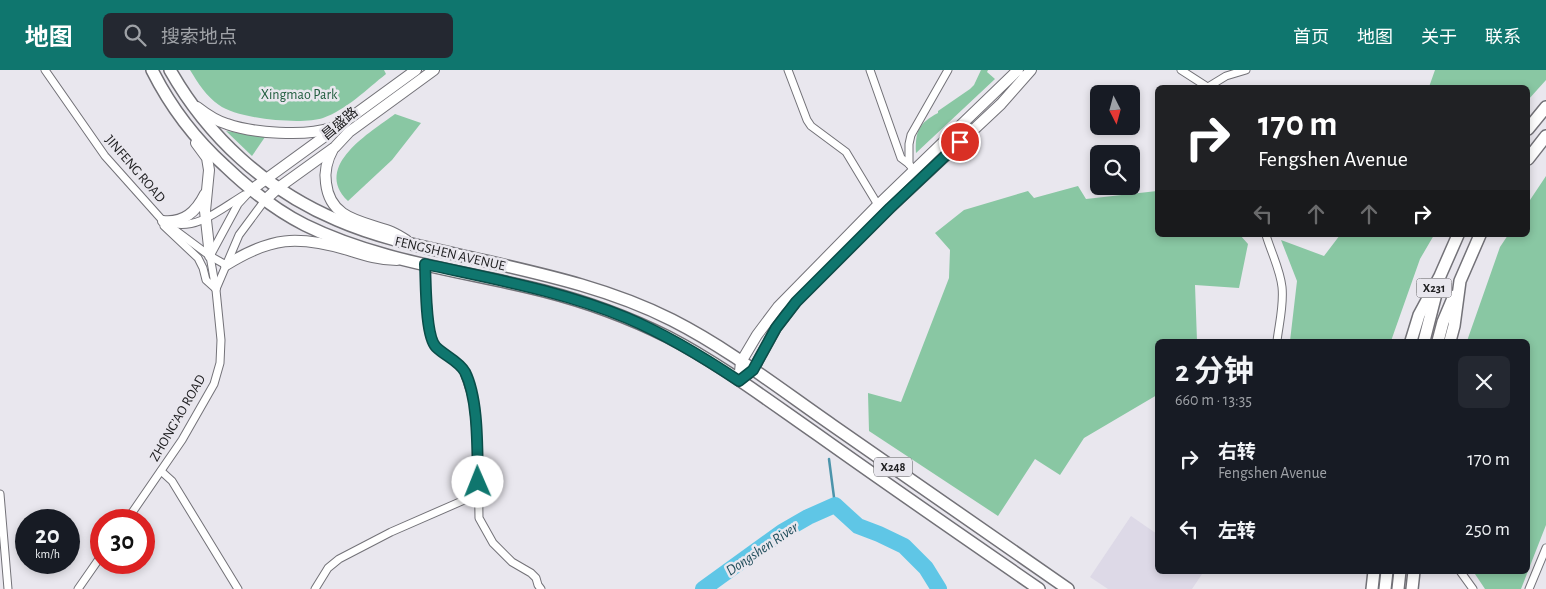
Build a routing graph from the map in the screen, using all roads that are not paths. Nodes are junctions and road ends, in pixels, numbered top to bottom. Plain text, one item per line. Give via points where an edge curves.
1 (45, 70) edge
2 (152, 70) edge
3 (170, 70) edge
4 (416, 70) edge
5 (434, 70) edge
6 (788, 70) edge
7 (870, 70) edge
8 (948, 70) edge
9 (1018, 70) edge
10 (1032, 70) edge
11 (1181, 70) edge
12 (1246, 70) edge
13 (1205, 85) edge
14 (1211, 85) edge
15 (190, 102) junction
16 (1546, 107) edge
17 (182, 118) junction
18 (339, 126) junction
19 (1530, 127) edge
20 (1546, 136) edge
21 (335, 147) junction
22 (1530, 156) edge
23 (912, 168) junction
24 (265, 179) junction
25 (278, 188) junction
26 (208, 189) junction
27 (252, 190) junction
28 (265, 200) junction
29 (878, 205) junction
30 (206, 218) junction
31 (163, 220) junction
32 (1267, 237) edge
33 (1457, 237) edge
34 (1479, 237) edge
35 (416, 245) junction
36 (210, 256) junction
37 (405, 260) junction
38 (425, 264) junction
39 (226, 265) junction
40 (1440, 276) junction
41 (1460, 282) junction
42 (216, 290) junction
43 (1277, 339) edge
44 (1412, 339) edge
45 (1424, 339) edge
46 (1439, 339) edge
47 (1451, 339) edge
48 (741, 362) junction
49 (753, 370) junction
50 (739, 381) junction
51 (161, 471) junction
52 (0, 494) edge
53 (478, 494) junction
54 (135, 509) edge
55 (1546, 548) edge
56 (90, 572) edge
57 (1373, 574) edge
58 (1387, 574) edge
59 (1400, 574) edge
60 (1462, 574) edge
61 (8, 589) edge
62 (78, 589) edge
63 (238, 589) edge
64 (315, 589) edge
65 (541, 589) edge
66 (1039, 589) edge
67 (1068, 589) edge
68 (1372, 589) edge
69 (1385, 589) edge
70 (1398, 589) edge
71 (1473, 589) edge
72 (1529, 589) edge

1 - 31 street, JINFENG ROAD via 105,156
2 - 17 main road, FENGSHEN AVENUE / X248
3 - 15 main road, FENGSHEN AVENUE / X248
4 - 18 street, 昌盛路
5 - 21 street, 昌盛路 via 349,132
6 - 29 street via 807,120 846,152
7 - 23 street via 900,158
8 - 23 street via 911,135
9 - 23 street
10 - 49 street via 1001,104 796,302 776,328
11 - 13 street
12 - 14 street
15 - 18 street via 228,125 243,128 302,134
15 - 24 main road, FENGSHEN AVENUE / X248 via 232,150
16 - 19 main road
17 - 26 street via 207,158
17 - 27 main road, FENGSHEN AVENUE / X248 via 214,157
18 - 24 street, 昌盛路
20 - 22 main road
21 - 25 street, 昌盛路
21 - 35 street via 327,163 326,181 329,197 338,210
23 - 29 street
24 - 25 main road, FENGSHEN AVENUE / X248
24 - 27 street, 昌盛路
25 - 28 street, 昌盛路
25 - 35 main road, FENGSHEN AVENUE / X248 via 337,220
26 - 30 street
26 - 31 street via 190,215 175,221
27 - 28 main road, FENGSHEN AVENUE / X248
27 - 30 street
27 - 36 street via 238,204
28 - 37 main road, FENGSHEN AVENUE / X248 via 318,231
28 - 39 street via 239,235
29 - 48 street via 778,307
30 - 31 street via 182,225
30 - 36 street
31 - 36 street, JINFENG ROAD
31 - 42 street via 165,228 198,258 206,280
32 - 43 street via 1282,289
33 - 40 main road, X231
34 - 41 main road, X231
35 - 48 main road, FENGSHEN AVENUE / X248 via 549,275 615,295 674,321
36 - 39 street, JINFENG ROAD
36 - 42 street, ZHONG’AO ROAD
37 - 38 main road, FENGSHEN AVENUE / X248
37 - 39 street via 382,260 318,242 292,240 258,248
38 - 50 main road, FENGSHEN AVENUE / X248 via 544,291 607,310 679,343
38 - 53 street via 432,342 459,364 473,400
39 - 42 street
40 - 44 main road, X231 via 1419,315
40 - 45 main road, X231
41 - 46 main road, X231
41 - 47 main road, X231
42 - 51 street, ZHONG’AO ROAD via 221,340 218,374 208,396
48 - 49 main road, FENGSHEN AVENUE / X248
48 - 50 street
49 - 50 street
49 - 67 main road, FENGSHEN AVENUE / X248
50 - 66 main road, FENGSHEN AVENUE / X248
51 - 54 street, ZHONG’AO ROAD
51 - 63 street via 172,481
52 - 61 street
53 - 64 street via 391,532 339,560 328,568
53 - 65 street via 479,518 493,543 512,562 531,573
55 - 72 street
56 - 62 street
57 - 68 main road
58 - 69 main road
59 - 70 main road
60 - 71 street

